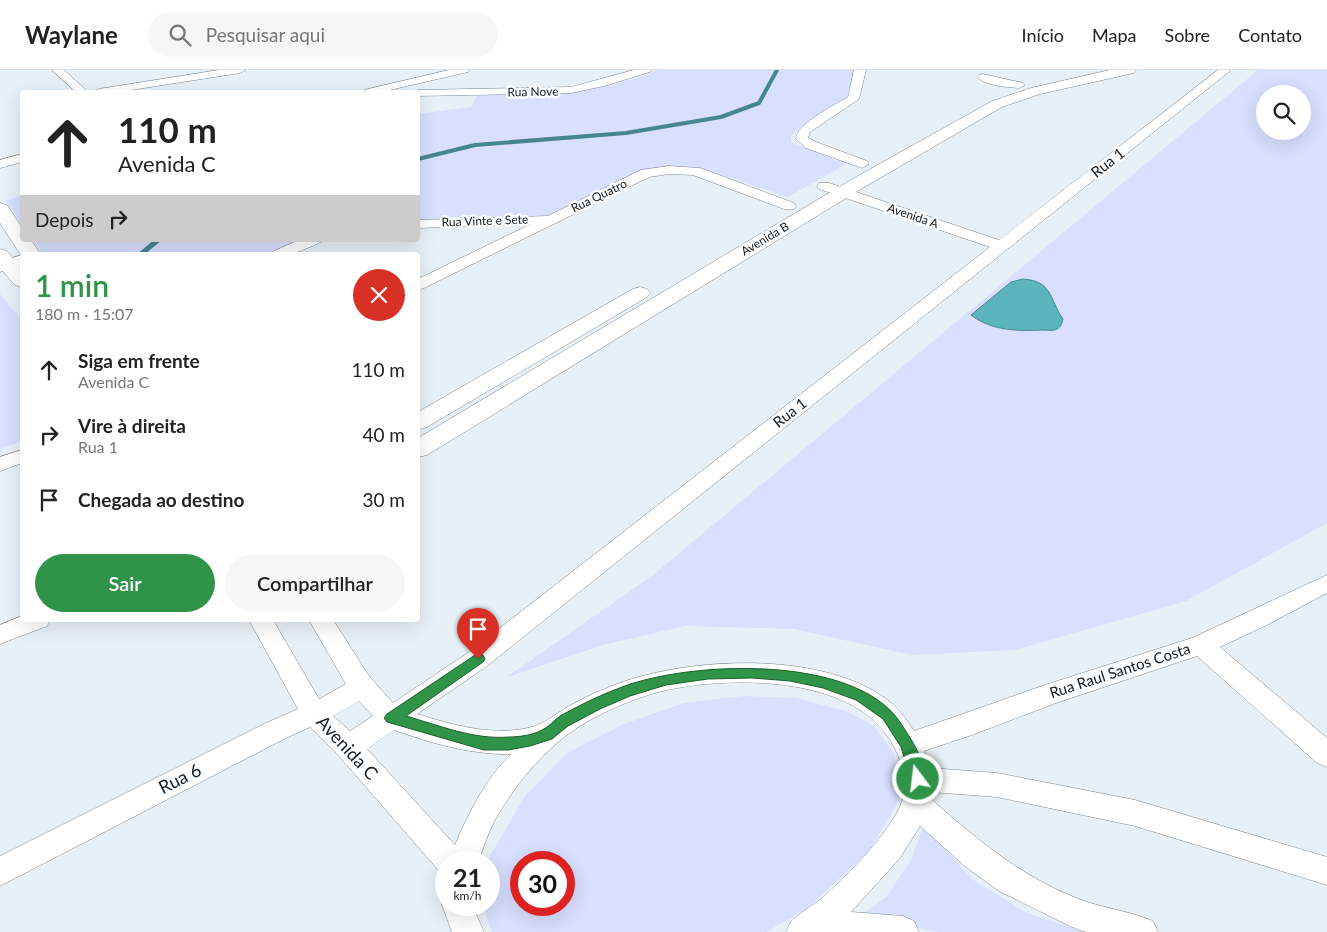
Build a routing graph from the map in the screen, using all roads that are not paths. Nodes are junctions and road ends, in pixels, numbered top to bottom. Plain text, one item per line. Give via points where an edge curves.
1 (58, 70) edge
2 (240, 70) edge
3 (464, 70) edge
4 (646, 70) edge
5 (860, 70) edge
6 (1095, 70) edge
7 (1129, 70) edge
8 (1225, 70) edge
9 (430, 79) junction
10 (983, 80) edge
11 (80, 90) edge
12 (112, 90) edge
13 (378, 90) edge
14 (420, 92) edge
15 (439, 93) junction
16 (20, 159) edge
17 (0, 164) edge
18 (862, 164) junction
19 (840, 185) junction
20 (789, 206) junction
21 (0, 209) edge
22 (552, 219) junction
23 (496, 220) junction
24 (420, 224) edge
25 (20, 239) edge
26 (510, 240) junction
27 (309, 242) edge
28 (1008, 242) junction
29 (283, 252) edge
30 (7, 262) edge
31 (676, 272) dead end
32 (20, 278) edge
33 (659, 282) dead end
34 (420, 284) edge
35 (420, 421) edge
36 (420, 447) edge
37 (20, 457) edge
38 (0, 464) edge
39 (1327, 583) edge
40 (33, 622) edge
41 (262, 622) edge
42 (322, 622) edge
43 (0, 635) edge
44 (1201, 645) junction
45 (361, 688) junction
46 (314, 714) junction
47 (392, 718) junction
48 (547, 734) junction
49 (907, 745) junction
50 (348, 747) junction
51 (1327, 756) edge
52 (916, 791) junction
53 (441, 851) edge
54 (466, 851) edge
55 (1327, 871) edge
56 (0, 872) edge
57 (461, 916) edge
58 (805, 930) edge
59 (468, 932) edge
60 (903, 932) edge
61 (1142, 932) edge

1 - 11 street
2 - 12 street
3 - 9 street
4 - 15 street, Rua Nove via 571,90
5 - 18 street via 853,99 806,129 802,139
6 - 10 street, Avenida B via 1019,85
7 - 19 street, Avenida B via 1036,91 996,104
8 - 28 street, Rua 1
9 - 13 street
9 - 15 street via 426,87
10 - 18 street, Avenida B via 969,99
14 - 15 street, Rua Nove
16 - 17 street
18 - 19 street, Avenida B
19 - 20 street, Avenida B
19 - 28 street, Avenida A
19 - 36 street, Avenida B
20 - 22 street, Rua Quatro via 695,171 669,170 646,173
20 - 31 street, Avenida B
21 - 25 street
22 - 23 street, Rua Vinte e Sete
22 - 26 street, Rua Quatro
23 - 24 street, Rua Vinte e Sete
23 - 26 street
26 - 34 street, Rua Quatro
27 - 29 street
28 - 47 street, Rua 1 via 478,659
30 - 32 street
33 - 35 street
37 - 38 street
39 - 44 street, Rua Raul Santos Costa
40 - 43 street
41 - 46 street, Avenida C
42 - 45 street
44 - 49 street, Rua Raul Santos Costa
44 - 51 street
45 - 46 street, Rua 6
45 - 47 street
46 - 50 street, Avenida C
46 - 56 street, Rua 6
47 - 48 street via 484,743 516,743
47 - 50 street, Rua 1
48 - 49 street via 563,722 627,691 699,675 752,673 815,681 861,696 888,715
48 - 54 street via 509,772 487,804
49 - 52 street via 918,773
50 - 53 street, Avenida C
52 - 55 street via 997,785 1135,813
52 - 58 street via 889,849 848,894
52 - 61 street via 976,857 1010,882 1083,916
57 - 59 street
58 - 60 street via 866,928

